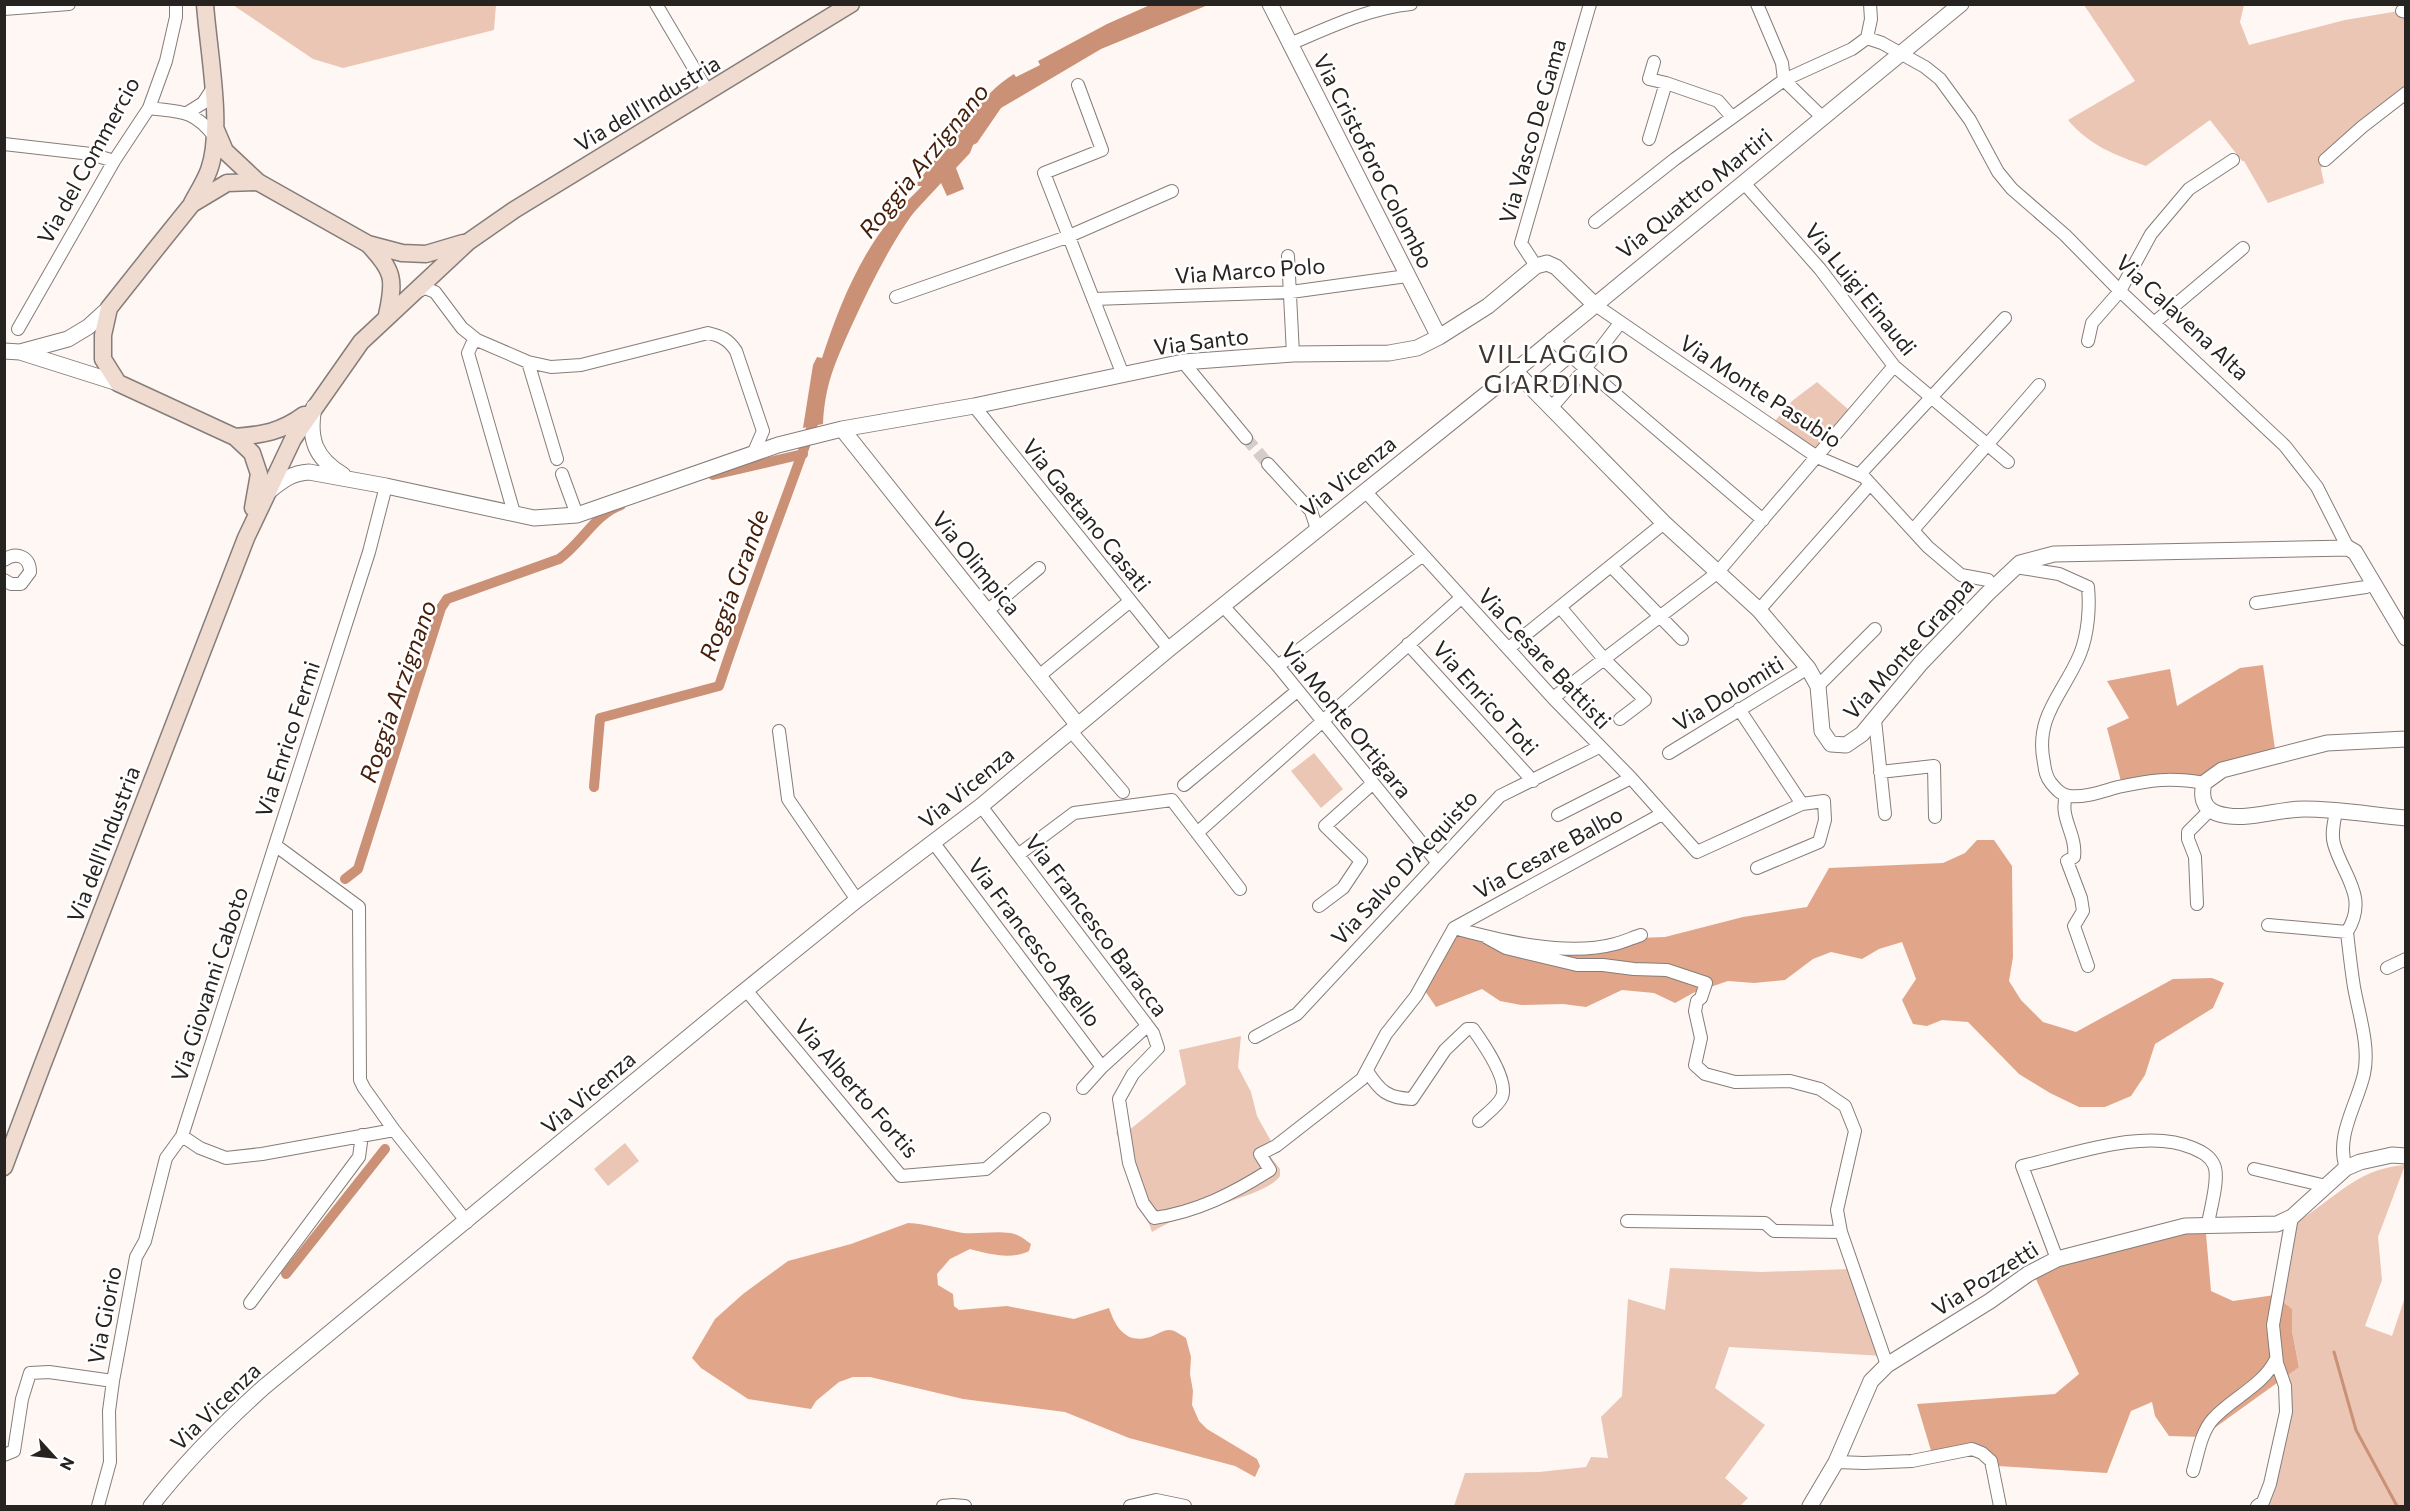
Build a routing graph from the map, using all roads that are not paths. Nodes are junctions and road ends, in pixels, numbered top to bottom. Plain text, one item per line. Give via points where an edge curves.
1 (69, 4) edge
2 (176, 4) edge
3 (205, 4) edge
4 (656, 4) edge
5 (851, 4) edge
6 (1270, 4) edge
7 (1411, 4) edge
8 (1590, 4) edge
9 (1757, 4) edge
10 (1870, 4) edge
11 (1961, 4) edge
12 (4, 9) edge
13 (1867, 38) junction
14 (1290, 44) junction
15 (1900, 54) junction
16 (1654, 62) dead end
17 (1784, 80) junction
18 (1666, 83) junction
19 (1078, 85) dead end
20 (213, 88) junction
21 (708, 92) junction
22 (2406, 93) edge
23 (148, 108) junction
24 (187, 113) junction
25 (1732, 117) junction
26 (1823, 118) junction
27 (214, 131) junction
28 (1648, 139) dead end
29 (4, 144) edge
30 (2233, 160) dead end
31 (2325, 160) dead end
32 (114, 162) junction
33 (258, 182) junction
34 (1744, 183) junction
35 (1172, 190) dead end
36 (192, 204) junction
37 (1595, 222) dead end
38 (1068, 237) junction
39 (468, 242) junction
40 (368, 244) junction
41 (2242, 248) dead end
42 (1288, 256) dead end
43 (1536, 266) junction
44 (1407, 276) junction
45 (2120, 291) junction
46 (1291, 292) junction
47 (896, 297) dead end
48 (1095, 299) junction
49 (404, 300) junction
50 (1594, 304) junction
51 (110, 308) junction
52 (387, 315) junction
53 (2005, 318) dead end
54 (2155, 322) junction
55 (1620, 323) junction
56 (18, 329) dead end
57 (1439, 337) junction
58 (1551, 339) junction
59 (477, 340) junction
60 (2088, 341) dead end
61 (12, 351) edge
62 (1293, 354) junction
63 (1571, 355) junction
64 (528, 362) junction
65 (1183, 362) junction
66 (1894, 366) junction
67 (1585, 369) junction
68 (1515, 371) junction
69 (1123, 375) junction
70 (118, 383) junction
71 (2039, 385) dead end
72 (1533, 388) junction
73 (1931, 397) junction
74 (974, 406) junction
75 (314, 407) junction
76 (1552, 407) junction
77 (842, 429) junction
78 (763, 431) junction
79 (235, 437) junction
80 (1246, 438) tunnel mouth
81 (778, 445) junction
82 (1987, 445) junction
83 (753, 454) junction
84 (1817, 457) junction
85 (557, 459) dead end
86 (2008, 462) dead end
87 (1268, 464) tunnel mouth
88 (562, 474) dead end
89 (1859, 475) junction
90 (351, 479) junction
91 (1870, 484) junction
92 (386, 486) junction
93 (1365, 491) junction
94 (268, 492) junction
95 (514, 513) junction
96 (577, 515) junction
97 (1763, 520) junction
98 (1664, 523) junction
99 (1317, 529) junction
100 (1912, 530) junction
101 (246, 538) junction
102 (2348, 548) junction
103 (1423, 555) junction
104 (4, 560) edge
105 (1611, 566) junction
106 (2015, 567) junction
107 (1039, 568) dead end
108 (1717, 573) junction
109 (4, 580) edge
110 (1988, 580) dead end
111 (2373, 582) junction
112 (21, 584) junction
113 (4, 593) edge
114 (1461, 598) junction
115 (1129, 602) junction
116 (2256, 603) dead end
117 (1223, 606) junction
118 (1560, 607) junction
119 (1759, 610) junction
120 (987, 611) junction
121 (1659, 616) junction
122 (1875, 629) dead end
123 (2406, 638) edge
124 (1682, 639) dead end
125 (1408, 644) junction
126 (1509, 648) junction
127 (1169, 649) junction
128 (1604, 658) junction
129 (1278, 666) junction
130 (1808, 668) junction
131 (1039, 676) junction
132 (1818, 686) junction
133 (1297, 691) junction
134 (1553, 698) junction
135 (1740, 710) junction
136 (1620, 719) dead end
137 (1875, 720) junction
138 (1322, 722) junction
139 (1074, 727) junction
140 (779, 731) dead end
141 (2406, 739) edge
142 (1599, 747) junction
143 (1669, 753) dead end
144 (1880, 772) junction
145 (1631, 778) junction
146 (1533, 781) junction
147 (2204, 783) junction
148 (1372, 784) junction
149 (1184, 785) dead end
150 (1123, 792) dead end
151 (2066, 796) junction
152 (1802, 804) junction
153 (981, 806) junction
154 (2210, 810) junction
155 (2336, 812) junction
156 (1662, 814) junction
157 (1885, 814) dead end
158 (1558, 815) dead end
159 (1935, 817) dead end
160 (2406, 818) edge
161 (1197, 833) junction
162 (933, 842) junction
163 (275, 845) junction
164 (1018, 855) junction
165 (1437, 862) junction
166 (1757, 868) dead end
167 (1240, 889) dead end
168 (857, 900) junction
169 (2197, 904) dead end
170 (1319, 906) dead end
171 (2268, 925) dead end
172 (1454, 928) junction
173 (2347, 932) junction
174 (1641, 935) dead end
175 (1486, 937) junction
176 (2406, 959) edge
177 (2088, 966) dead end
178 (2387, 968) dead end
179 (746, 990) junction
180 (1147, 1026) junction
181 (1255, 1037) dead end
182 (1102, 1066) junction
183 (1366, 1071) junction
184 (1083, 1088) dead end
185 (1044, 1119) dead end
186 (1479, 1121) dead end
187 (394, 1130) junction
188 (182, 1136) junction
189 (362, 1136) junction
190 (2406, 1155) edge
191 (4, 1167) edge
192 (2346, 1168) junction
193 (2254, 1170) dead end
194 (2326, 1186) junction
195 (2292, 1217) junction
196 (1627, 1221) dead end
197 (467, 1222) junction
198 (2208, 1224) junction
199 (1842, 1232) junction
200 (136, 1257) joint
201 (2057, 1259) junction
202 (250, 1303) dead end
203 (2276, 1359) junction
204 (1887, 1365) junction
205 (113, 1381) junction
206 (4, 1455) edge
207 (1836, 1462) junction
208 (2193, 1471) dead end
209 (98, 1506) edge
210 (151, 1506) edge
211 (943, 1506) edge
212 (964, 1506) edge
213 (1130, 1506) edge
214 (1185, 1506) edge
215 (1810, 1506) edge
216 (2000, 1506) edge
217 (2257, 1506) edge

1 - 12 street
2 - 23 street, Via del Commercio via 166,61
3 - 20 main road
4 - 21 street
5 - 21 main road, Via dell'Industria
6 - 14 street, Via Cristoforo Colombo
7 - 14 street via 1347,21
8 - 43 street, Via Vasco De Gama via 1521,243
9 - 17 street via 1782,63
10 - 13 street
11 - 15 street, Via Quattro Martiri
13 - 15 street, Via Calavena Alta
13 - 17 street, Via Quattro Martiri via 1852,49
14 - 44 street, Via Cristoforo Colombo
15 - 26 street, Via Quattro Martiri
15 - 45 street, Via Calavena Alta via 1940,79 2012,189
16 - 18 street via 1649,79
17 - 25 street, Via Quattro Martiri
17 - 26 street
18 - 25 street via 1718,101
18 - 28 street
19 - 38 street via 1102,150 1044,173
20 - 24 street via 203,104
20 - 27 main road
21 - 39 main road, Via dell'Industria
22 - 31 street
23 - 24 street
23 - 32 street, Via del Commercio
24 - 27 street
25 - 37 street, Via Quattro Martiri
26 - 34 street, Via Quattro Martiri
27 - 33 main road, Via dell'Industria via 237,165
27 - 36 main road via 209,169
29 - 32 street via 91,154
30 - 45 street via 2190,189 2151,234
32 - 56 street, Via del Commercio
33 - 36 main road via 227,183
33 - 40 main road, Via dell'Industria
34 - 50 street, Via Quattro Martiri
34 - 66 street, Via Luigi Einaudi via 1821,269
35 - 38 street
36 - 51 main road
38 - 47 street
38 - 48 street
39 - 40 main road, Via dell'Industria via 426,254 402,253
39 - 49 main road, Via dell'Industria
40 - 52 main road, Via dell'Industria via 387,263 393,287
41 - 54 street
42 - 46 street
43 - 50 street via 1547,263 1556,267
43 - 57 street, Via Santo via 1488,306
44 - 46 street, Via Marco Polo
44 - 57 street, Via Cristoforo Colombo
45 - 54 street, Via Calavena Alta
45 - 60 street via 2092,323
46 - 48 street, Via Marco Polo
46 - 62 street
48 - 69 street
49 - 52 main road, Via dell'Industria
49 - 59 street via 425,288 435,292 462,328
50 - 55 street, Via Monte Pasubio
50 - 58 street, Via Quattro Martiri
51 - 61 street via 68,339
51 - 70 main road via 103,335 103,359
52 - 75 main road, Via dell'Industria via 361,342
53 - 73 street
54 - 102 street, Via Calavena Alta via 2285,446 2317,487
55 - 67 street
55 - 84 street, Via Monte Pasubio
57 - 62 street, Via Santo via 1417,348 1389,353
58 - 63 street
58 - 68 street, Via Vicenza
59 - 64 street
59 - 95 street via 468,353
61 - 70 street
62 - 65 street, Via Santo
63 - 67 street
63 - 72 street
64 - 78 street via 551,367 581,365 708,333 721,336 736,351
64 - 85 street
65 - 69 street, Via Santo
65 - 80 street
66 - 73 street, Via Luigi Einaudi
66 - 84 street
67 - 76 street
67 - 97 street
68 - 72 street, Via Monte Grappa
68 - 93 street, Via Vicenza
69 - 74 street, Via Santo
70 - 79 main road, Via dell'Industria
71 - 82 street
72 - 76 street, Via Monte Grappa
73 - 82 street, Via Luigi Einaudi
73 - 89 street
74 - 77 street, Via Santo
74 - 115 street, Via Gaetano Casati
75 - 79 main road, Via dell'Industria via 288,427 266,435
75 - 90 street via 312,438 318,452 326,463
75 - 94 main road, Via dell'Industria via 293,439
76 - 98 street, Via Monte Grappa
77 - 81 street, Via Santo
77 - 120 street, Via Olimpica
78 - 81 street via 768,440
78 - 83 street
79 - 101 main road, Via dell'Industria via 252,453 259,474
81 - 83 street, Via Santo
82 - 86 street, Via Luigi Einaudi
82 - 100 street
83 - 96 street, Via Santo
84 - 89 street, Via Monte Pasubio
84 - 97 street
87 - 99 street via 1311,511
88 - 96 street
89 - 91 street, Via Monte Pasubio
90 - 92 street, Via Santo
90 - 94 street, Via Santo via 296,473
91 - 100 street, Via Monte Pasubio
91 - 119 street
92 - 95 street, Via Santo
92 - 163 street, Via Enrico Fermi via 369,552
93 - 99 street, Via Vicenza
93 - 103 street, Via Cesare Battisti
94 - 101 main road, Via dell'Industria
95 - 96 street, Via Santo via 534,518
97 - 108 street
98 - 105 street
98 - 108 street, Via Monte Grappa
99 - 117 street, Via Vicenza
100 - 110 street, Via Monte Pasubio via 1961,575
101 - 191 main road, Via dell'Industria
102 - 106 street, Via Monte Grappa via 2054,554
102 - 111 street, Via Calavena Alta via 2355,552
103 - 114 street, Via Cesare Battisti
103 - 129 street
104 - 112 street via 16,555 28,562 30,572
105 - 118 street
105 - 121 street
106 - 137 street, Via Monte Grappa via 1921,663
106 - 151 street via 2059,574 2088,587 2090,605 2081,651 2065,685 2054,698 2041,732 2046,778
107 - 120 street
108 - 119 street, Via Monte Grappa
108 - 121 street
109 - 112 street
111 - 116 street via 2366,587
111 - 123 street, Via Calavena Alta
112 - 113 street
114 - 125 street
114 - 126 street, Via Cesare Battisti
115 - 127 street, Via Gaetano Casati
115 - 131 street
117 - 127 street, Via Vicenza
117 - 129 street, Via Monte Ortigara
118 - 126 street
118 - 128 street
119 - 130 street, Via Monte Grappa
120 - 131 street, Via Olimpica
121 - 124 street
121 - 128 street
122 - 132 street
125 - 138 street
125 - 146 street, Via Enrico Toti
126 - 134 street, Via Cesare Battisti
127 - 139 street, Via Vicenza
128 - 134 street
128 - 136 street via 1645,700
129 - 133 street, Via Monte Ortigara
130 - 132 street, Via Monte Grappa
130 - 135 street, Via Dolomiti
131 - 139 street, Via Olimpica
132 - 137 street, Via Monte Grappa via 1821,731 1831,744 1846,745
133 - 138 street, Via Monte Ortigara
133 - 149 street
134 - 142 street, Via Cesare Battisti
135 - 143 street, Via Dolomiti
135 - 152 street
137 - 144 street
138 - 148 street, Via Monte Ortigara
138 - 161 street
139 - 150 street
139 - 153 street, Via Vicenza
140 - 168 street via 788,799
141 - 147 street via 2326,743 2222,770
142 - 145 street, Via Cesare Battisti
142 - 146 street, Via Salvo D'Acquisto
144 - 157 street
144 - 159 street via 1934,766
145 - 156 street, Via Cesare Battisti
145 - 158 street
146 - 165 street, Via Salvo D'Acquisto via 1500,796
147 - 151 street via 2174,778
147 - 154 street via 2201,793
148 - 165 street, Via Monte Ortigara
148 - 170 street via 1325,826 1360,861 1343,888
151 - 177 street via 2064,817 2076,846 2074,857 2067,861 2084,911 2074,926
152 - 156 street, Via Cesare Battisti via 1696,852
152 - 166 street via 1824,801 1826,820 1818,842
153 - 162 street, Via Vicenza
153 - 164 street, Via Francesco Baracca
154 - 155 street via 2233,816 2303,809
154 - 169 street via 2188,832 2195,857
155 - 160 street
155 - 173 street via 2332,837 2355,898 2355,912
156 - 172 street, Via Cesare Balbo
161 - 164 street via 1172,800 1074,813
161 - 167 street
162 - 168 street, Via Vicenza
162 - 182 street, Via Francesco Agello
163 - 187 street, Via Enrico Fermi via 359,907 360,1080
163 - 188 street, Via Giovanni Caboto
164 - 180 street, Via Francesco Baracca
165 - 181 street, Via Salvo D'Acquisto via 1297,1014
168 - 179 street, Via Vicenza
171 - 173 street
172 - 175 street, Via Cesare Balbo
172 - 183 street via 1416,996 1386,1034
173 - 192 street via 2366,1052 2364,1074 2347,1123 2342,1156
174 - 175 street, Via Cesare Balbo via 1613,945 1570,948
175 - 199 street via 1506,948 1577,965 1667,970 1706,983 1695,1011 1701,1038 1695,1065 1704,1074 1734,1082 1790,1081 1820,1089 1845,1106 1855,1131 1837,1210
176 - 178 street
179 - 185 street, Via Alberto Fortis via 902,1176 986,1169
179 - 197 street, Via Vicenza
180 - 182 street
180 - 183 street, Via Francesco Baracca via 1158,1048 1133,1074 1119,1099 1130,1163 1143,1203 1155,1218 1173,1216 1239,1191 1270,1170 1260,1154 1276,1146 1362,1079
182 - 184 street
183 - 186 street via 1379,1089 1397,1098 1412,1099 1445,1050 1467,1029 1473,1029 1504,1086 1502,1098
187 - 189 street
187 - 197 street, Via Enrico Fermi
188 - 189 street via 226,1158
188 - 200 street, Via Giovanni Caboto via 166,1158 145,1240
189 - 202 street via 359,1157
190 - 192 street, Via Pozzetti
192 - 194 street, Via Pozzetti
193 - 194 street
194 - 195 street, Via Pozzetti
195 - 198 street, Via Pozzetti via 2277,1224
195 - 203 street via 2273,1325
196 - 199 street via 1766,1223 1774,1231
197 - 210 street, Via Vicenza via 223,1424
198 - 201 street, Via Pozzetti via 2175,1228
198 - 201 street via 2216,1178 2214,1166 2205,1154 2176,1141 2152,1139 2114,1144 2022,1166
199 - 204 street
200 - 205 street, Via Giorio
201 - 204 street, Via Pozzetti
203 - 208 street via 2263,1378 2212,1419 2204,1432
203 - 217 street via 2285,1386 2286,1412 2270,1484 2263,1502
204 - 207 street, Via Pozzetti via 1871,1381
205 - 206 street, Via Giorio via 30,1373 14,1451
205 - 209 street, Via Giorio via 110,1462
207 - 215 street, Via Pozzetti
207 - 216 street via 1912,1461 1972,1449 1991,1461
211 - 212 street
213 - 214 street via 1156,1500

